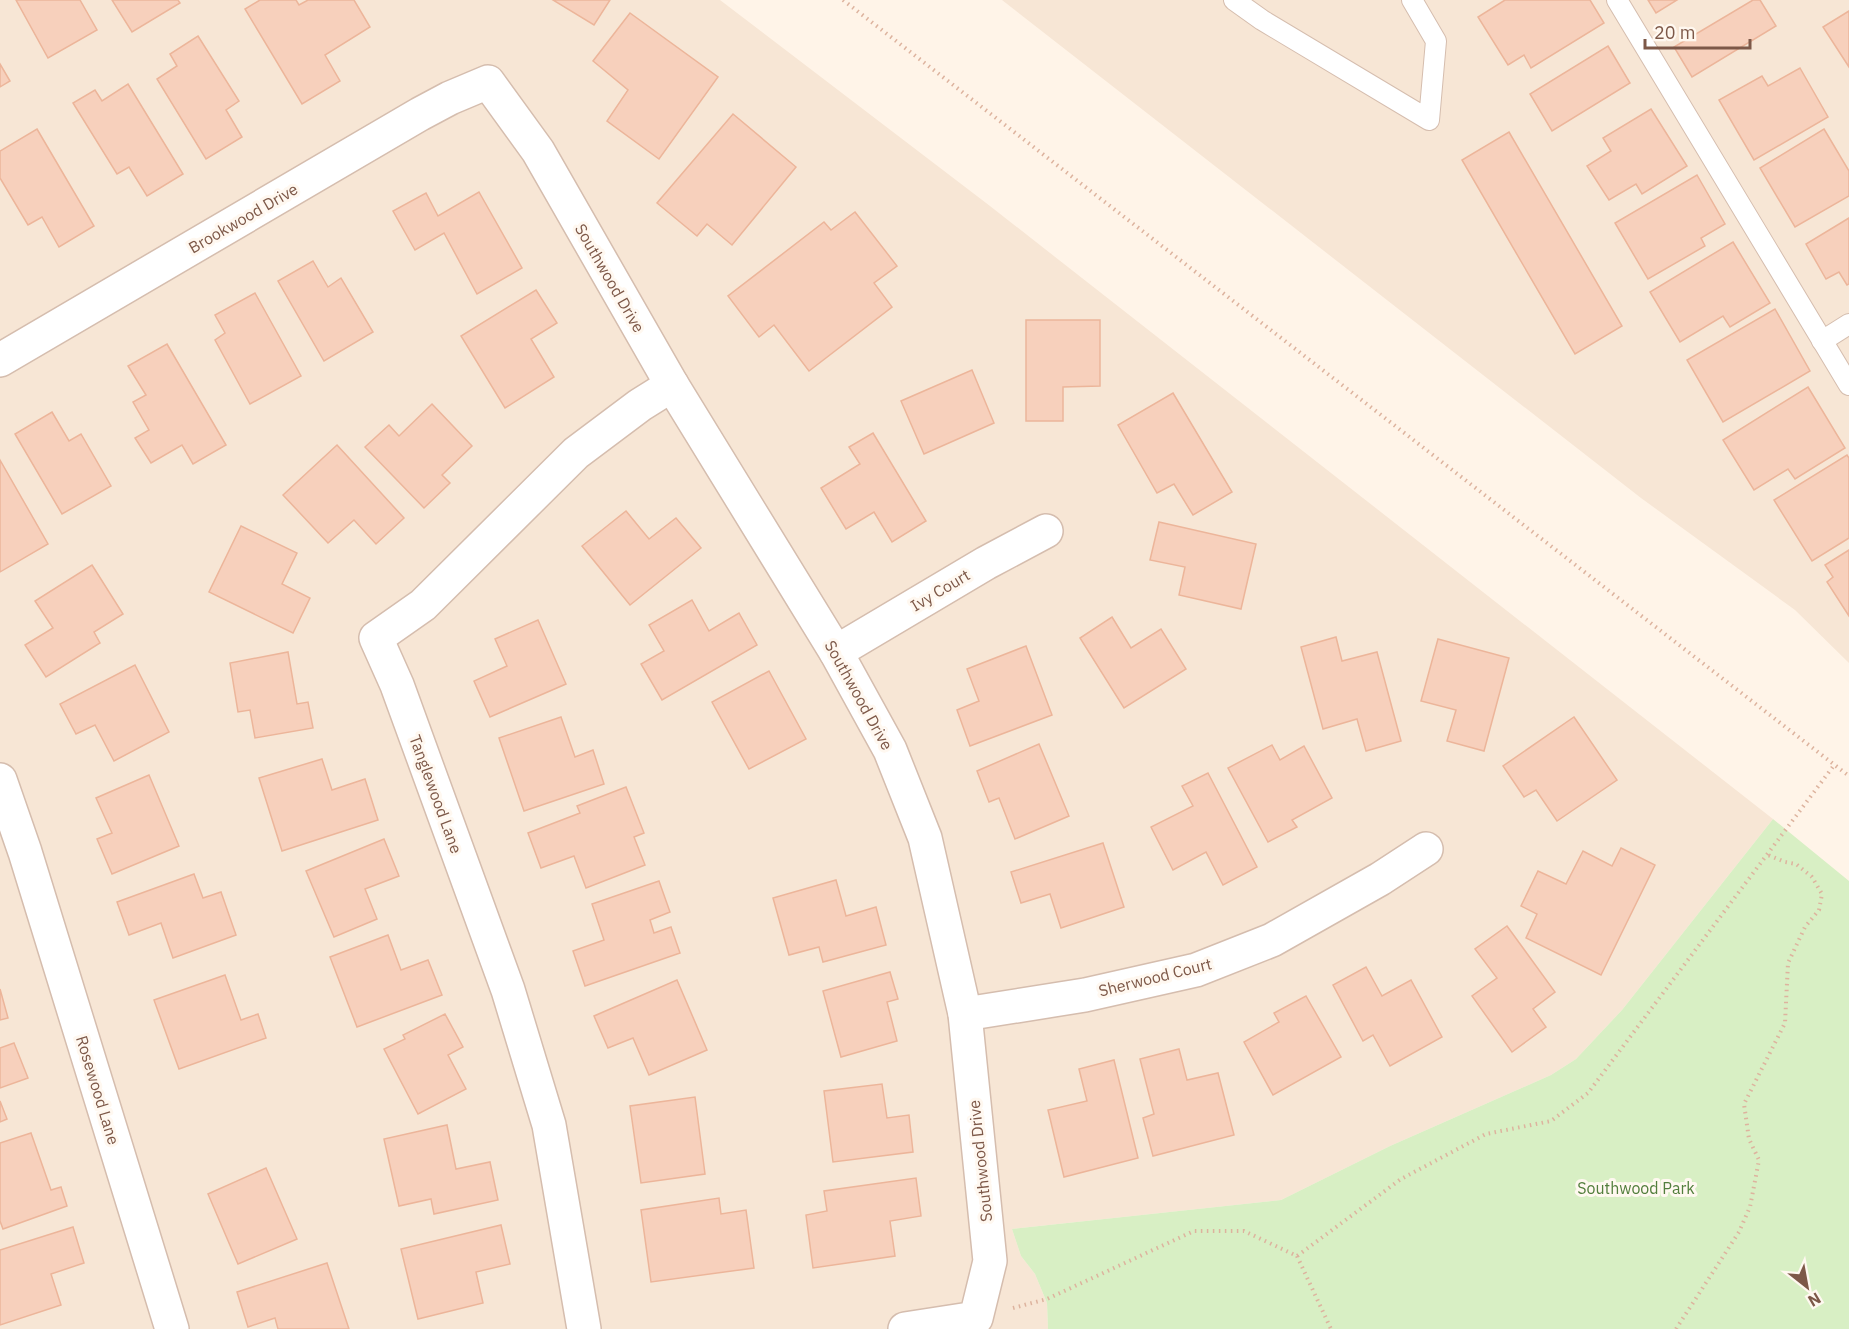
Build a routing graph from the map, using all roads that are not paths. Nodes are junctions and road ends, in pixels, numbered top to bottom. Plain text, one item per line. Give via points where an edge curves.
1 (1234, 0) edge
2 (1412, 0) edge
3 (1617, 0) edge
4 (488, 82) joint
5 (1849, 324) edge
6 (1822, 341) junction
7 (0, 360) edge
8 (672, 385) junction
9 (1849, 385) edge
10 (1046, 531) dead end
11 (836, 652) junction
12 (0, 780) edge
13 (1426, 849) dead end
14 (12, 856) edge
15 (965, 1014) junction
16 (172, 1329) edge
17 (584, 1329) edge
18 (906, 1329) edge

1 - 2 lane via 1429,120 1436,40
3 - 6 lane
4 - 7 street, Brookwood Drive via 420,114
4 - 8 street, Southwood Drive via 538,151
5 - 6 lane
6 - 9 lane
8 - 11 street, Southwood Drive
8 - 17 street, Tanglewood Lane via 576,453 423,605 376,638 397,685 508,990 546,1113
10 - 11 street, Ivy Court
11 - 15 street, Southwood Drive via 890,750 925,838
12 - 14 street, Rosewood Lane
13 - 15 street, Sherwood Court via 1272,940 1196,970 1085,995
14 - 16 street, Rosewood Lane
15 - 18 street, Southwood Drive via 990,1261 976,1318

